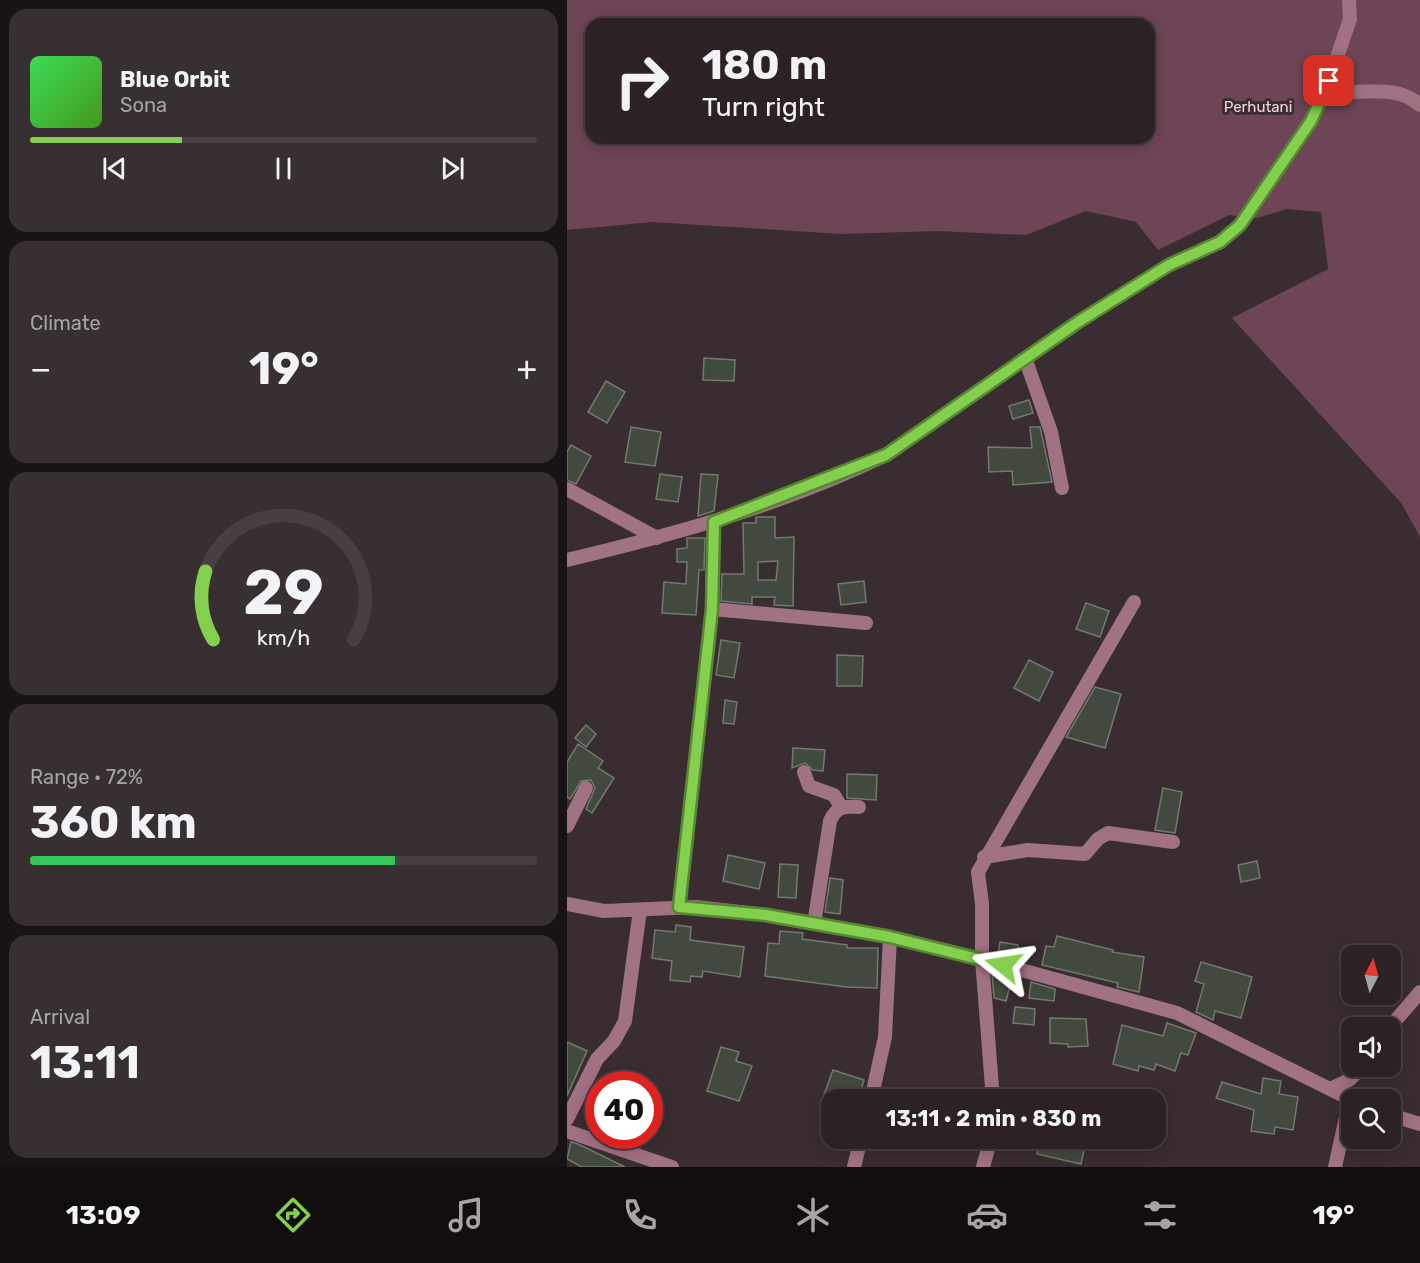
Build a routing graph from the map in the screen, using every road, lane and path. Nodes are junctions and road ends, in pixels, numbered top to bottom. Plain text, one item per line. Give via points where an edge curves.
1 (1349, 0) edge
2 (1329, 81) junction
3 (1420, 105) edge
4 (1025, 358) junction
5 (1062, 488) dead end
6 (567, 489) edge
7 (714, 522) junction
8 (657, 538) junction
9 (567, 560) edge
10 (1134, 602) dead end
11 (712, 609) junction
12 (866, 623) dead end
13 (804, 772) dead end
14 (586, 788) dead end
15 (841, 807) junction
16 (859, 807) dead end
17 (567, 826) edge
18 (1173, 842) dead end
19 (984, 857) junction
20 (567, 904) edge
21 (679, 907) junction
22 (640, 910) junction
23 (814, 924) junction
24 (890, 937) junction
25 (982, 959) junction
26 (1420, 992) edge
27 (1398, 1017) edge
28 (1352, 1077) edge
29 (873, 1089) edge
30 (992, 1089) edge
31 (1330, 1089) junction
32 (1341, 1094) edge
33 (1401, 1118) edge
34 (567, 1119) edge
35 (1420, 1124) edge
36 (567, 1131) edge
37 (1341, 1142) edge
38 (858, 1149) edge
39 (988, 1149) edge
40 (672, 1167) edge
41 (854, 1167) edge
42 (983, 1167) edge
43 (1335, 1167) edge

1 - 2 street via 1350,19
2 - 3 street via 1335,89 1347,92 1402,93
2 - 4 street via 1311,121 1240,225 1229,235 1169,265
4 - 5 street via 1049,426
4 - 7 street via 886,455
6 - 8 street
7 - 8 street
7 - 11 street
8 - 9 street
10 - 19 street
11 - 12 street
11 - 21 street
13 - 15 street via 809,786 834,795
14 - 17 street
15 - 16 street
15 - 23 street via 830,821
18 - 19 street via 1108,833 1083,855 1029,850
19 - 25 street via 977,875 982,904
20 - 22 street via 604,911
21 - 22 street
21 - 23 street
22 - 34 street via 625,1021 592,1067
23 - 24 street
24 - 25 street
24 - 29 street via 885,1037
25 - 30 street
25 - 31 street via 1176,1013
26 - 27 street
28 - 31 street
31 - 32 street
33 - 35 street
36 - 40 street
37 - 43 street
38 - 41 street
39 - 42 street

